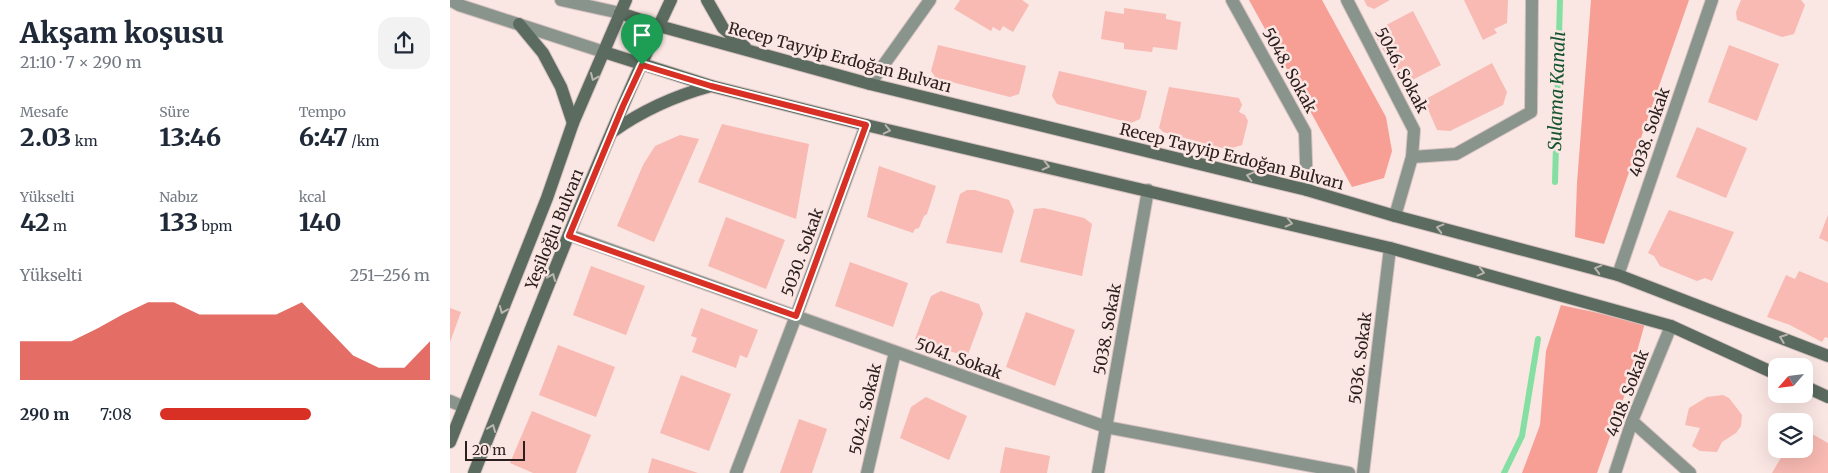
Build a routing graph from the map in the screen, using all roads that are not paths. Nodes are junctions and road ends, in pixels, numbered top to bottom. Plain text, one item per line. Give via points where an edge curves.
1 (450, 0) edge
2 (561, 0) edge
3 (626, 0) edge
4 (671, 0) edge
5 (707, 0) edge
6 (930, 0) edge
7 (1232, 0) edge
8 (1347, 0) edge
9 (1532, 0) edge
10 (1712, 0) edge
11 (620, 13) junction
12 (518, 24) junction
13 (659, 26) junction
14 (749, 50) junction
15 (604, 52) junction
16 (642, 65) junction
17 (870, 84) junction
18 (711, 86) junction
19 (573, 123) junction
20 (866, 125) junction
21 (612, 132) junction
22 (1412, 157) junction
23 (1148, 190) junction
24 (1307, 190) junction
25 (1395, 216) junction
26 (569, 236) junction
27 (1390, 248) junction
28 (1618, 275) junction
29 (796, 316) junction
30 (1671, 326) junction
31 (895, 352) junction
32 (1828, 356) edge
33 (1768, 370) edge
34 (1813, 390) edge
35 (1828, 398) edge
36 (450, 401) edge
37 (464, 407) junction
38 (1632, 421) junction
39 (1106, 427) junction
40 (450, 442) edge
41 (474, 473) edge
42 (736, 473) edge
43 (867, 473) edge
44 (1098, 473) edge
45 (1349, 473) edge
46 (1363, 473) edge
47 (1615, 473) edge
48 (1690, 473) edge

1 - 12 street
2 - 11 street
3 - 11 main road, Yeşiloğlu Bulvarı
4 - 13 main road, Yeşiloğlu Bulvarı
5 - 14 main road via 723,28
6 - 17 street
7 - 24 street, 5048. Sokak via 1305,132
8 - 22 street, 5046. Sokak via 1414,130
9 - 22 street via 1531,112 1456,154
10 - 28 street, 4038. Sokak
11 - 13 main road, Recep Tayyip Erdoğan Bulvarı
11 - 15 main road, Yeşiloğlu Bulvarı
12 - 15 street
12 - 19 main road via 543,53 561,87
13 - 14 main road, Recep Tayyip Erdoğan Bulvarı
13 - 16 main road, Yeşiloğlu Bulvarı
14 - 17 main road, Recep Tayyip Erdoğan Bulvarı
15 - 16 main road
15 -> 19 main road, Yeşiloğlu Bulvarı
16 - 18 main road
16 - 21 main road, Yeşiloğlu Bulvarı
24 -> 17 main road, Recep Tayyip Erdoğan Bulvarı
18 - 20 main road
18 - 21 main road via 660,103
19 -> 37 main road, Yeşiloğlu Bulvarı via 547,198
20 -> 23 main road
20 - 29 street, 5030. Sokak
21 - 26 main road, Yeşiloğlu Bulvarı
22 - 25 street, 5046. Sokak
23 -> 27 main road
23 - 39 street, 5038. Sokak
24 - 25 main road, Recep Tayyip Erdoğan Bulvarı
28 -> 25 main road, Recep Tayyip Erdoğan Bulvarı
26 - 29 street, 5041. Sokak
41 -> 26 main road, Yeşiloğlu Bulvarı
27 -> 30 main road
27 - 46 street, 5036. Sokak
32 -> 28 main road, Recep Tayyip Erdoğan Bulvarı
29 - 31 street, 5041. Sokak
29 - 42 street, 5030. Sokak
30 - 33 main road
30 - 38 street, 4018. Sokak
31 - 39 street, 5041. Sokak
31 - 43 street, 5042. Sokak
34 - 35 main road
36 - 37 street
37 - 40 main road, Yeşiloğlu Bulvarı
38 - 47 street, 4018. Sokak
38 - 48 street
39 - 44 street, 5038. Sokak
39 - 45 street, 5041. Sokak

